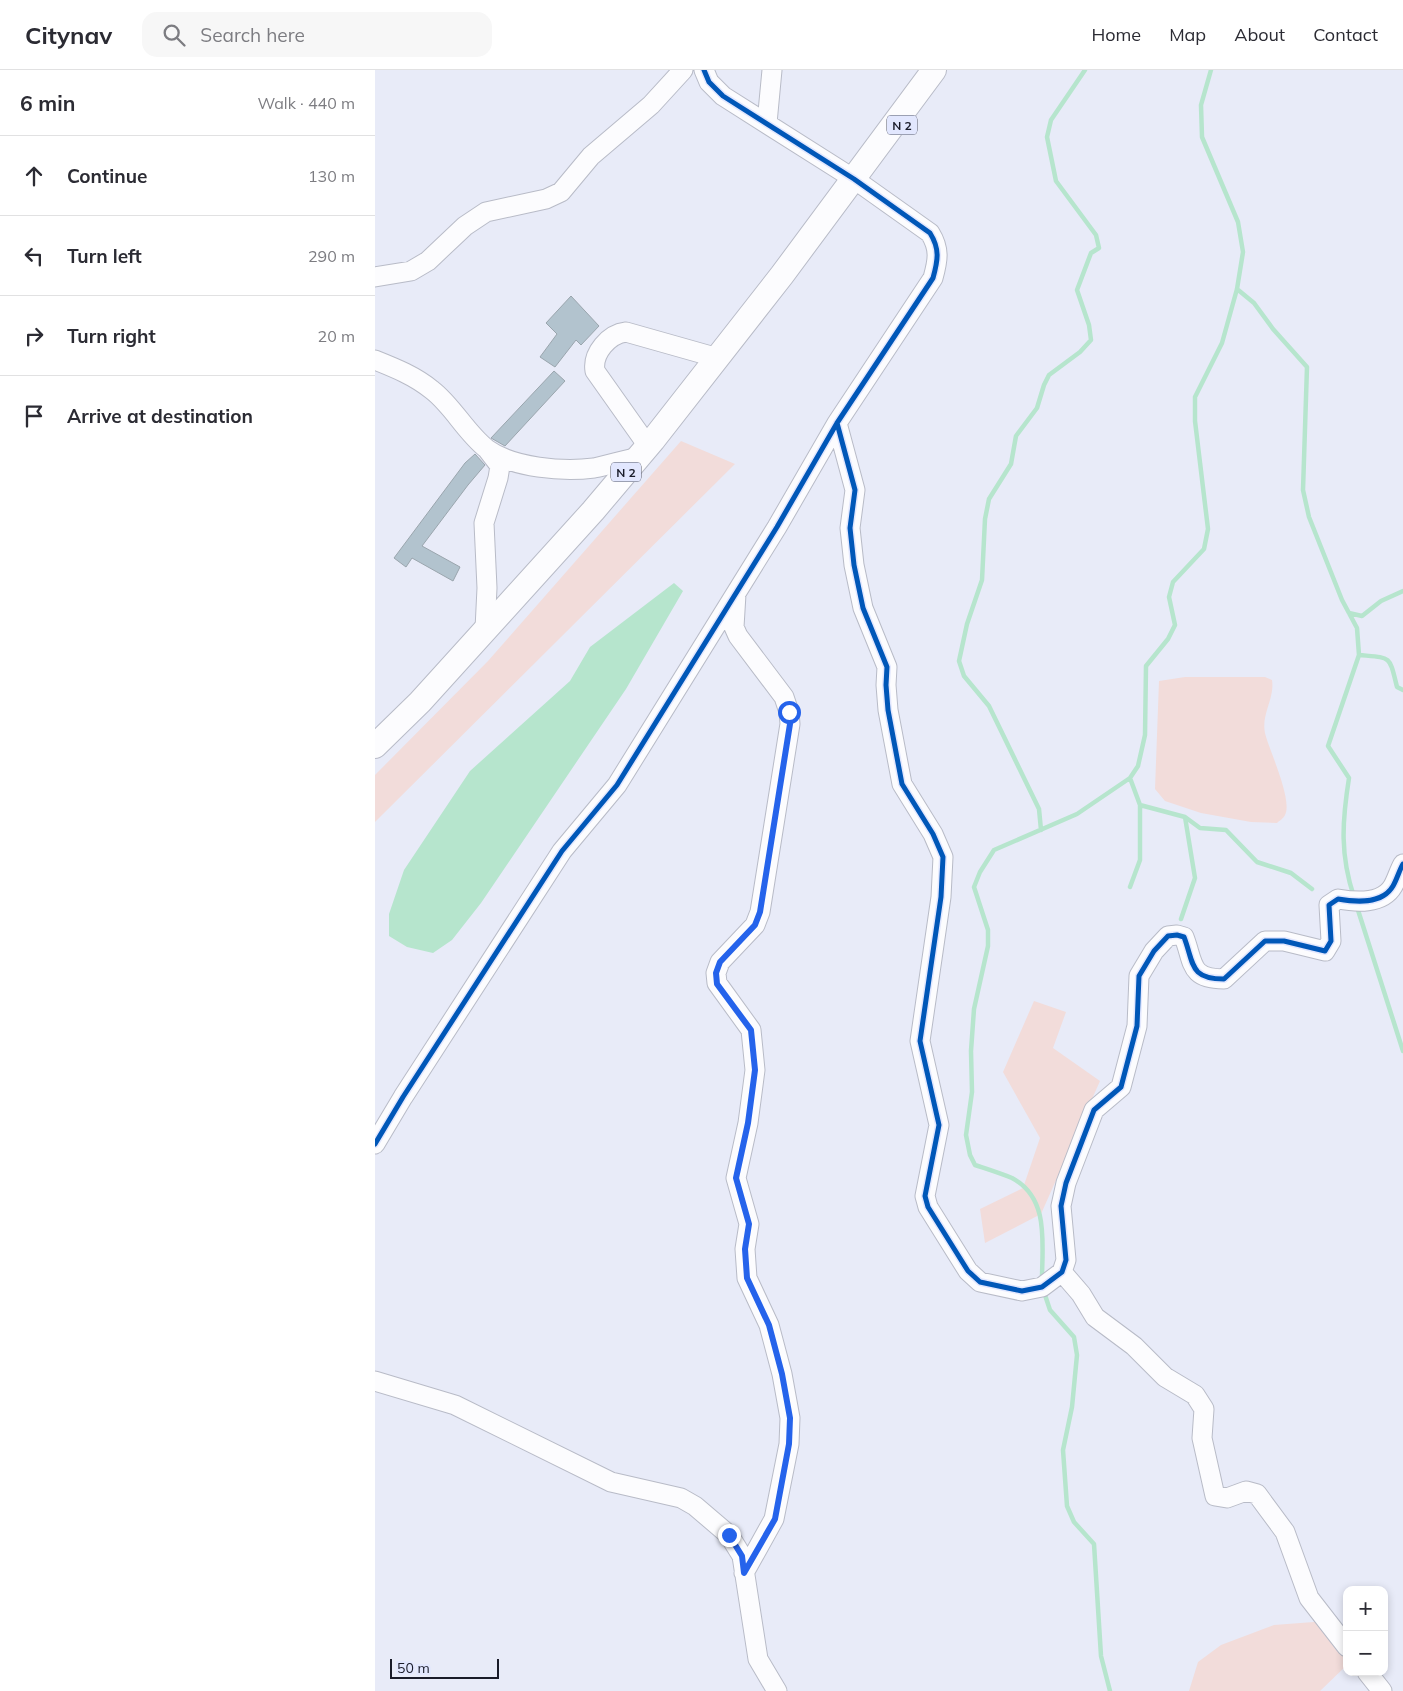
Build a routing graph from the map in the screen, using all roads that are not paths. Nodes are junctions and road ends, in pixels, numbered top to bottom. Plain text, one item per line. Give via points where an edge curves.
1 (683, 70) edge
2 (704, 70) edge
3 (772, 70) edge
4 (934, 70) edge
5 (949, 70) edge
6 (767, 124) junction
7 (854, 179) junction
8 (375, 277) edge
9 (719, 358) junction
10 (375, 360) edge
11 (837, 423) junction
12 (487, 449) junction
13 (643, 452) junction
14 (736, 593) junction
15 (485, 629) junction
16 (375, 746) edge
17 (1403, 864) edge
18 (375, 1144) edge
19 (1062, 1272) junction
20 (375, 1381) edge
21 (744, 1573) junction
22 (1343, 1641) edge
23 (1370, 1676) edge
24 (777, 1691) edge
25 (1381, 1691) edge

1 - 8 street via 651,105 591,156 561,192 546,199 486,212 465,226 428,261 411,271
2 - 6 street via 709,82 723,96
3 - 6 street
4 - 7 main road, N 2
5 - 7 main road, N 2
6 - 7 street
7 - 9 main road, N 2
7 - 11 street via 930,233 937,245 938,261 933,278
9 - 13 main road, N 2
9 - 13 street via 626,332 611,338 596,355 595,370
10 - 12 street via 407,373 433,390
11 - 14 street
11 - 19 street via 855,490 850,528 854,565 863,608 887,667 888,710 902,784 933,834 943,858 941,897 920,1041 939,1125 925,1196 928,1207 967,1271 980,1282 1023,1291 1042,1287
12 - 13 street via 514,461 565,469 594,468
12 - 15 street via 499,466 484,523
13 - 15 main road, N 2
14 - 18 street via 617,785 563,852
14 - 21 street via 734,626 738,636 784,697 790,724 760,912 755,925 720,962 716,973 717,984 751,1030 755,1070 736,1178 749,1224 745,1249 747,1278 769,1325 790,1418 789,1444 775,1519
15 - 16 main road, N 2 via 420,702
17 - 19 street via 1393,887 1379,898 1356,903 1338,899 1329,905 1331,941 1325,951 1284,941 1265,941 1224,979 1207,977 1192,967 1184,937 1168,936 1154,951 1139,976 1137,1026 1121,1087 1094,1110 1066,1183 1061,1206 1066,1260
19 - 22 street via 1081,1294 1095,1318 1134,1346 1165,1377 1195,1395 1204,1409 1202,1438 1215,1496 1227,1498 1246,1491 1257,1494 1285,1532 1309,1598
20 - 21 street via 455,1405 611,1482 681,1498 729,1535 742,1556
21 - 24 street via 758,1659
23 - 25 street

